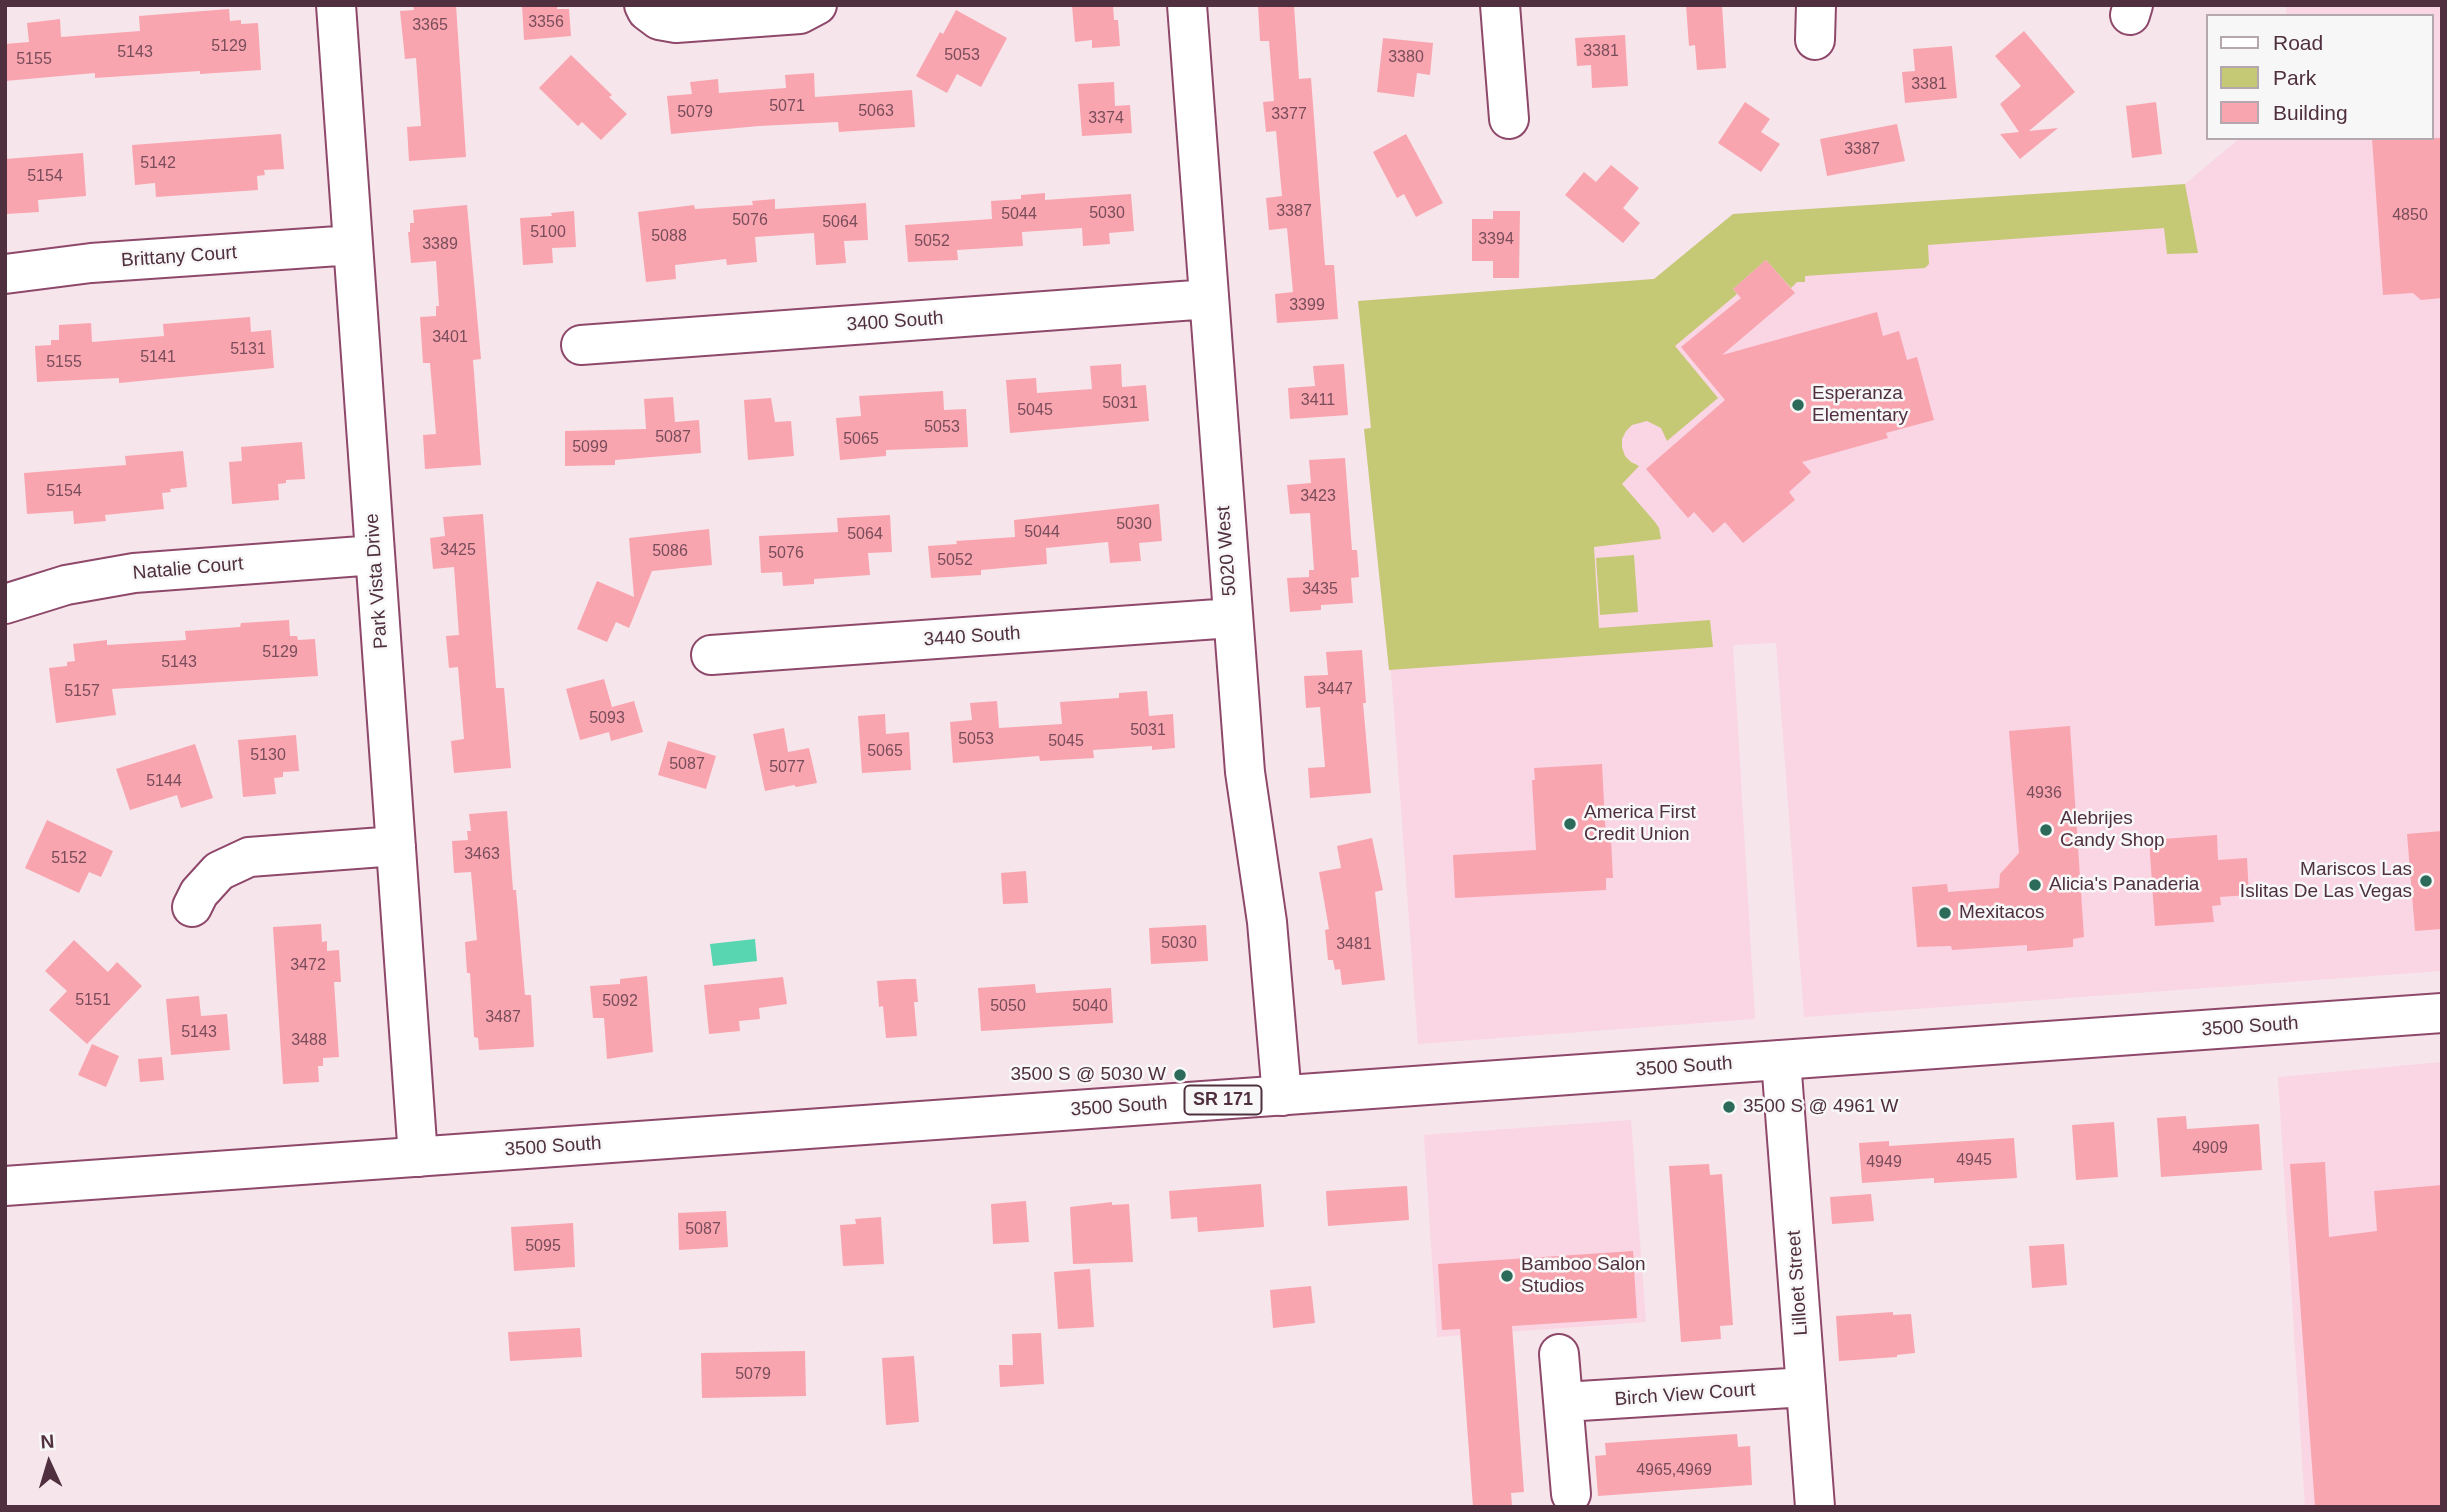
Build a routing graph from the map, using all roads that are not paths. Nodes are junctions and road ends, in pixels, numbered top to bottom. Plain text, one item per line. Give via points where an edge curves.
1 (336, 5) edge
2 (644, 5) edge
3 (817, 5) edge
4 (1187, 5) edge
5 (1500, 5) edge
6 (1509, 120) dead end
7 (353, 245) junction
8 (5, 274) edge
9 (1209, 299) junction
10 (581, 345) dead end
11 (375, 555) junction
12 (5, 604) edge
13 (1232, 618) junction
14 (711, 655) dead end
15 (396, 846) junction
16 (192, 907) dead end
17 (2442, 1013) edge
18 (1781, 1060) junction
19 (1282, 1096) junction
20 (418, 1157) junction
21 (5, 1186) edge
22 (1559, 1354) dead end
23 (1806, 1387) junction
24 (1564, 1402) junction
25 (1571, 1494) dead end
26 (1815, 1507) edge

1 - 7 street, Park Vista Drive
2 - 3 street via 659,20 676,23 800,14
4 - 9 street, 5020 West
5 - 6 street
7 - 8 street, Brittany Court via 91,263
7 - 11 street, Park Vista Drive
9 - 10 street, 3400 South
9 - 13 street, 5020 West
11 - 12 street, Natalie Court via 134,573 66,585
11 - 15 street, Park Vista Drive
13 - 14 street, 3440 South
13 - 19 street, 5020 West
15 - 16 street via 249,857 233,862 208,881
15 - 20 street, Park Vista Drive
17 - 18 street, 3500 South / SR 171
18 - 19 street, 3500 South / SR 171
18 - 23 street, Lilloet Street
19 - 20 street, 3500 South / SR 171
20 - 21 street, 3500 South / SR 171
22 - 24 street
23 - 24 street, Birch View Court
23 - 26 street, Lilloet Street
24 - 25 street

